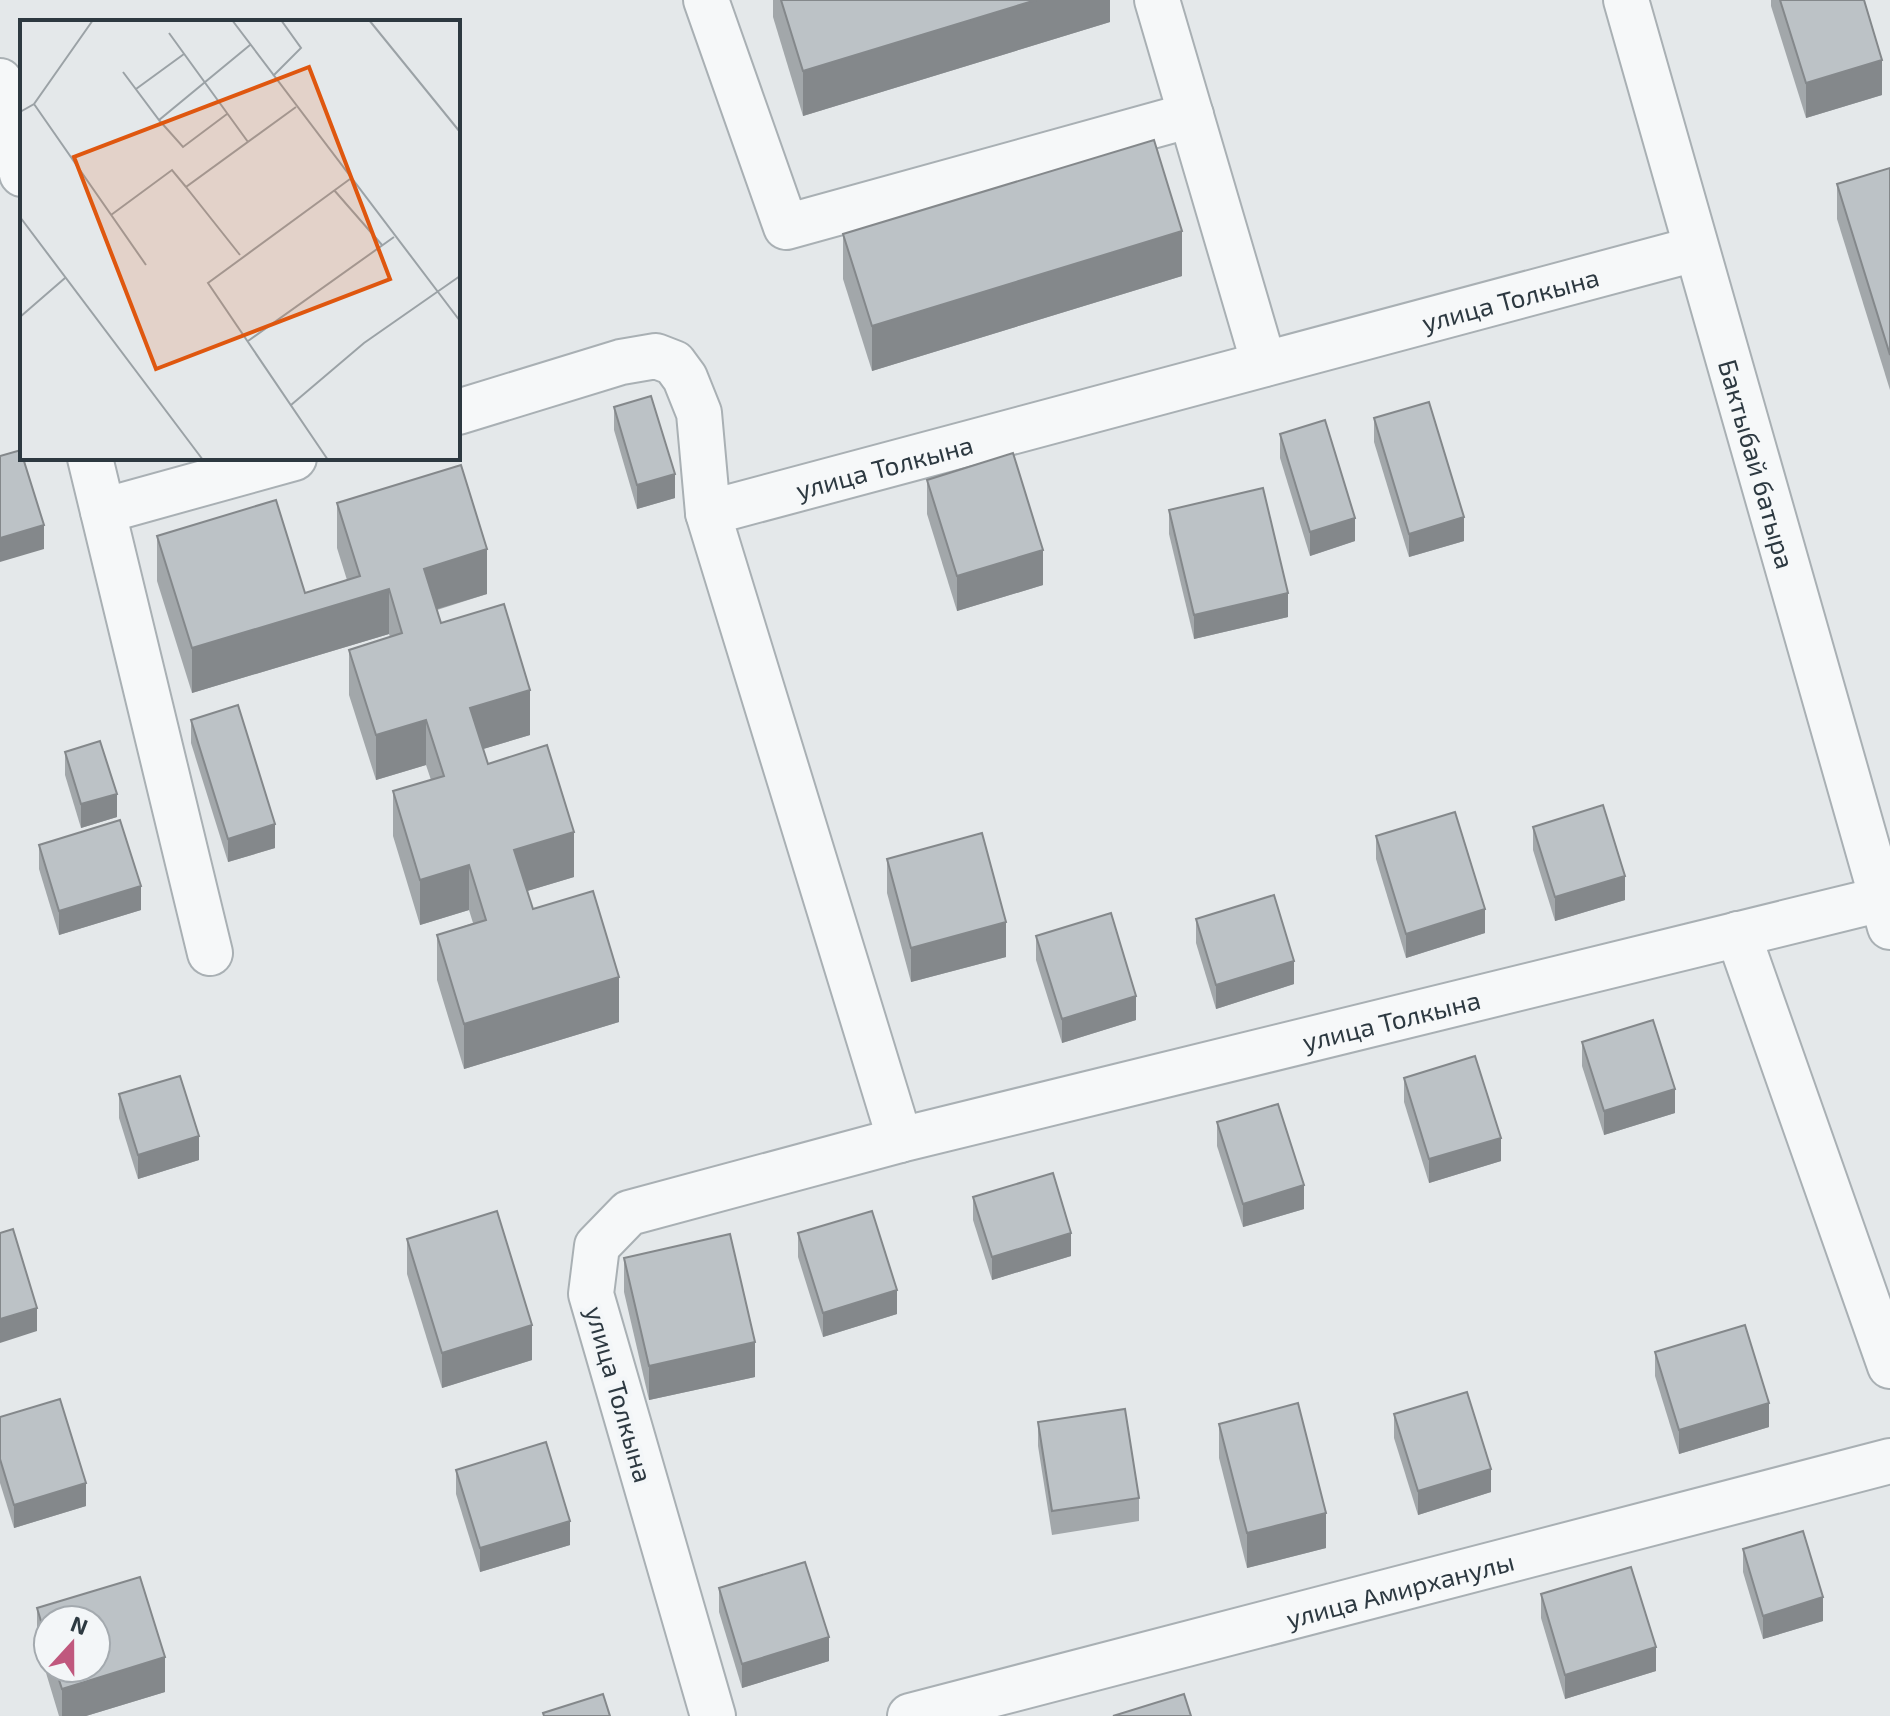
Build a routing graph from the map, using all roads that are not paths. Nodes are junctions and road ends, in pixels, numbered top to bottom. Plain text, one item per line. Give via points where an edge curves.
1 (706, 0) edge
2 (1157, 0) edge
3 (1626, 0) edge
4 (0, 81) edge
5 (1191, 115) junction
6 (20, 166) edge
7 (1695, 249) junction
8 (1264, 364) junction
9 (460, 411) edge
10 (90, 460) edge
11 (287, 460) edge
12 (103, 511) junction
13 (708, 513) junction
14 (1886, 913) edge
15 (1738, 934) junction
16 (210, 953) dead end
17 (900, 1140) junction
18 (1890, 1366) edge
19 (1890, 1461) edge
20 (713, 1716) edge
21 (910, 1716) edge

1 - 5 street via 786,227
2 - 5 street
3 - 7 street, Бактыбай батыра
4 - 6 street
5 - 8 street
7 - 8 street, улица Толкына
7 - 14 street, Бактыбай батыра
8 - 13 street, улица Толкына
9 - 13 street via 621,362 656,356 674,363 699,413
10 - 12 street
11 - 12 street
12 - 16 street
13 - 17 street
14 - 15 street, улица Толкына
15 - 17 street, улица Толкына
15 - 18 street
17 - 20 street, улица Толкына via 629,1213 597,1246 591,1294
19 - 21 street, улица Амирханулы

